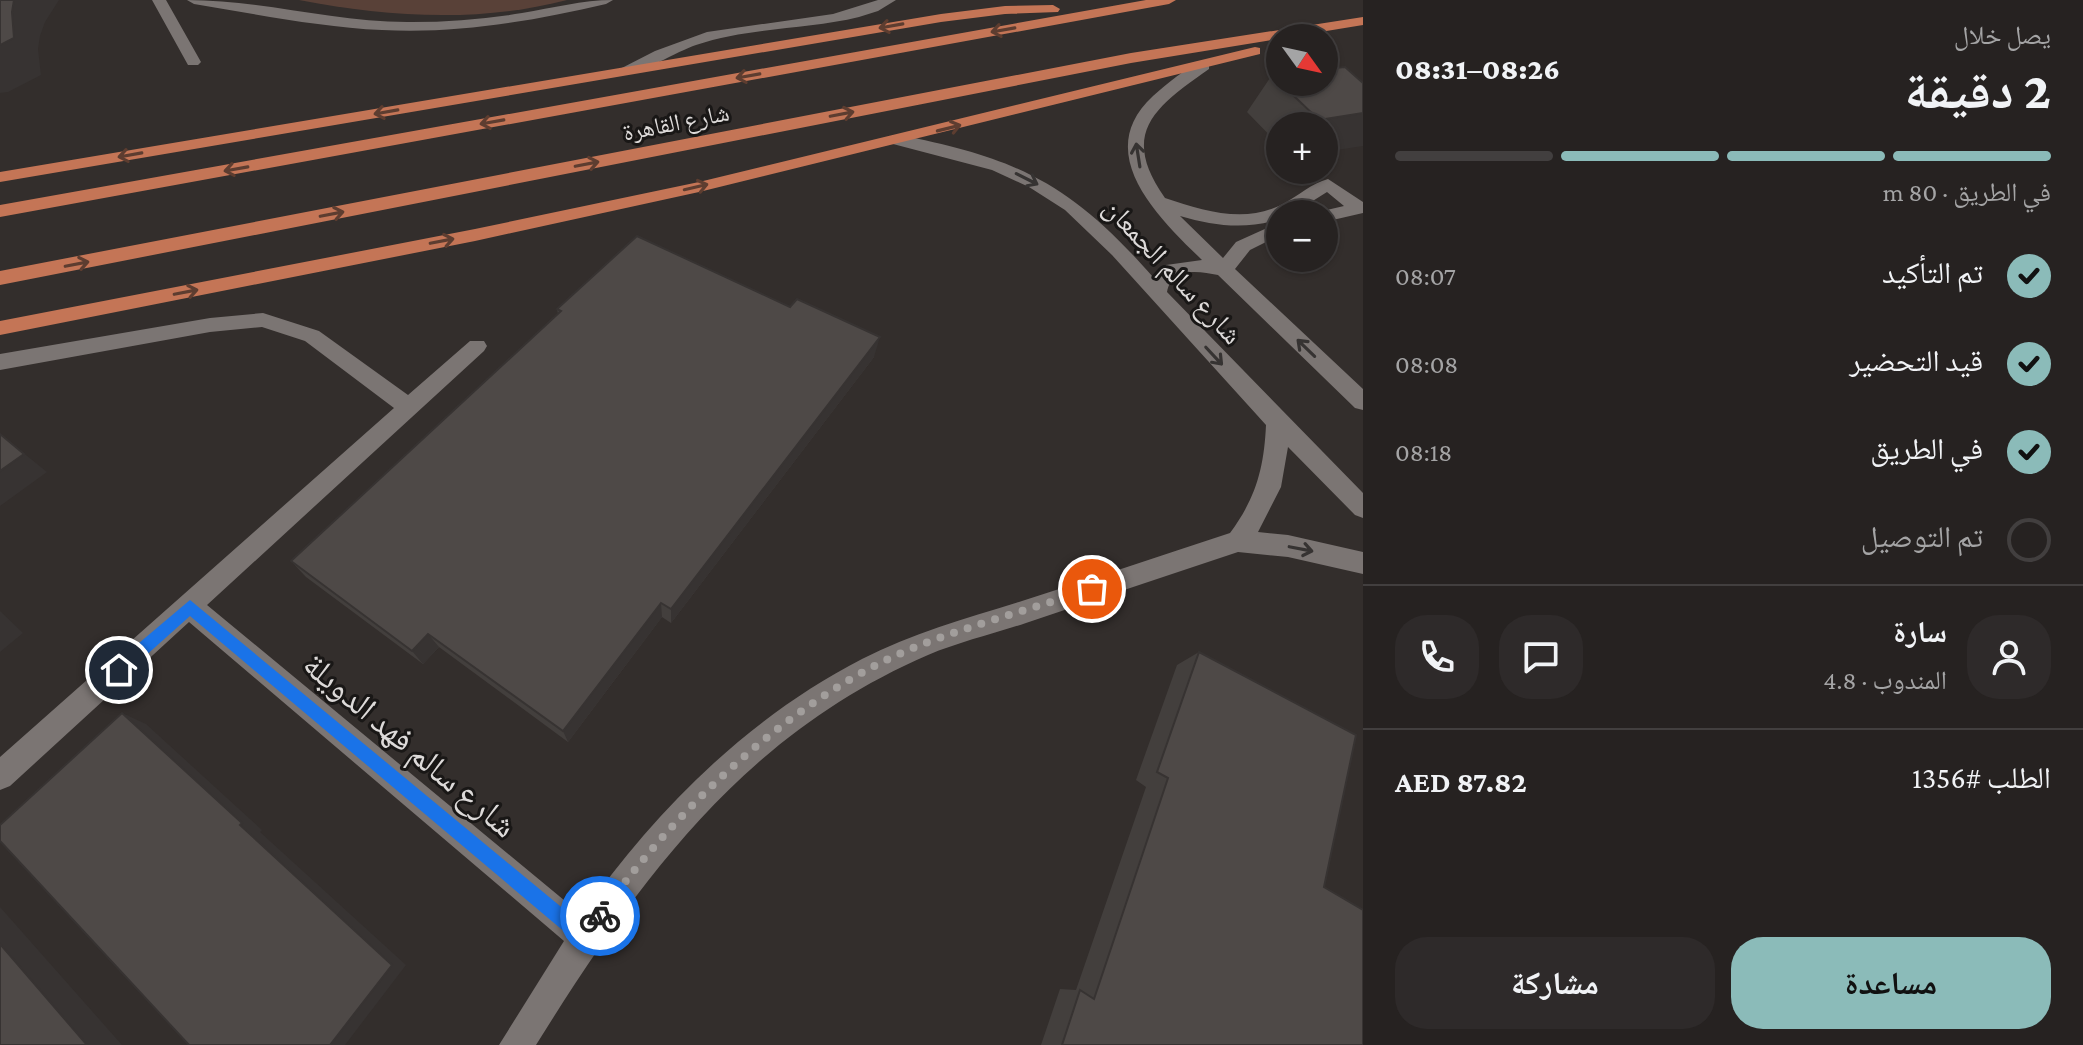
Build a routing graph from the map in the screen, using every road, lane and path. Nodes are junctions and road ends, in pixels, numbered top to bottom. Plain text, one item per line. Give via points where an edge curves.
1 (159, 0) edge
2 (194, 0) edge
3 (606, 0) edge
4 (889, 0) edge
5 (1169, 0) edge
6 (1108, 11) junction
7 (1363, 21) edge
8 (1338, 26) edge
9 (1266, 38) edge
10 (1266, 47) edge
11 (193, 62) dead end
12 (1204, 66) junction
13 (622, 72) junction
14 (899, 140) junction
15 (0, 177) edge
16 (1302, 200) edge
17 (1161, 203) junction
18 (0, 211) edge
19 (1338, 213) edge
20 (1266, 217) edge
21 (1266, 235) edge
22 (1224, 270) junction
23 (0, 278) edge
24 (1157, 294) junction
25 (0, 328) edge
26 (477, 346) dead end
27 (0, 362) edge
28 (1363, 402) edge
29 (409, 408) junction
30 (1277, 425) junction
31 (1363, 508) edge
32 (1238, 541) junction
33 (1363, 563) edge
34 (190, 607) junction
35 (0, 776) edge
36 (585, 938) junction
37 (516, 1045) edge

1 - 11 street
2 - 3 street via 340,22 427,26 512,19
4 - 13 street via 859,13 708,36
5 - 6 main road, شارع القاهرة
6 -> 13 main road via 971,14
6 -> 18 main road, شارع القاهرة
7 - 8 main road, شارع القاهرة
23 -> 9 main road, شارع القاهرة via 1131,58
10 - 12 main road
14 -> 12 main road
17 -> 12 street, شارع سالم الجمعان via 1142,175 1136,135 1154,103
13 -> 15 main road
14 -> 24 street, شارع سالم الجمعان via 966,155 1051,192 1100,228
25 -> 14 main road via 475,235
16 - 19 street via 1328,184 1359,208
17 - 20 street via 1224,219
17 - 22 street, شارع سالم الجمعان
21 - 22 street via 1243,246
22 - 24 street via 1175,268 1158,283
28 -> 22 street, شارع سالم الجمعان
24 -> 30 street, شارع سالم الجمعان
26 - 29 street
27 - 29 street via 263,320 312,336
29 - 34 street
30 - 31 street, شارع سالم الجمعان
30 - 32 street via 1272,486 1259,515
32 -> 33 street
32 - 36 street via 916,647 844,685 790,720 704,794 653,849
34 - 35 street
34 - 36 street, شارع سالم فهد الدويلة
36 - 37 street

